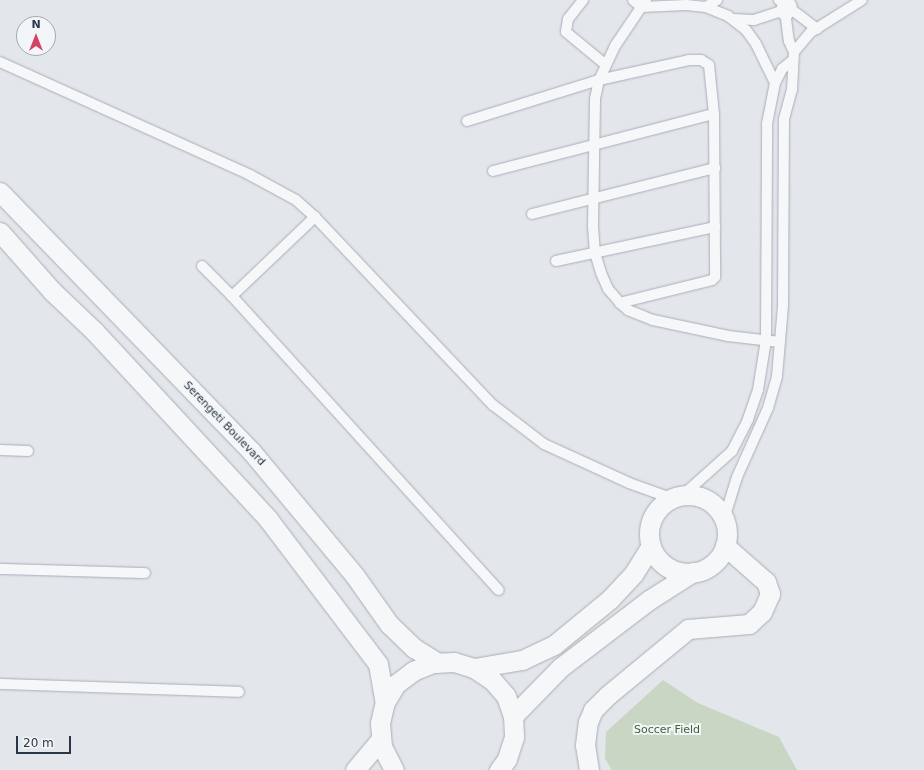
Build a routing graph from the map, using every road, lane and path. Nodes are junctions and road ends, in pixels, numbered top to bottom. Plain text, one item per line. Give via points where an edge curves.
1 (583, 0) edge
2 (717, 0) edge
3 (862, 0) edge
4 (640, 2) edge
5 (785, 4) edge
6 (706, 7) junction
7 (734, 19) junction
8 (817, 29) junction
9 (794, 56) junction
10 (0, 62) edge
11 (606, 66) junction
12 (599, 80) junction
13 (775, 82) junction
14 (714, 114) junction
15 (467, 120) dead end
16 (593, 143) junction
17 (714, 168) junction
18 (493, 171) dead end
19 (0, 192) edge
20 (593, 198) junction
21 (532, 214) dead end
22 (315, 217) junction
23 (715, 227) junction
24 (0, 232) edge
25 (595, 253) junction
26 (556, 261) dead end
27 (202, 266) dead end
28 (232, 296) junction
29 (620, 303) junction
30 (766, 340) junction
31 (780, 342) junction
32 (0, 450) edge
33 (28, 451) dead end
34 (677, 497) junction
35 (724, 519) junction
36 (650, 546) junction
37 (725, 546) junction
38 (0, 569) edge
39 (693, 572) junction
40 (145, 573) dead end
41 (499, 590) dead end
42 (438, 663) junction
43 (474, 668) junction
44 (0, 684) edge
45 (239, 692) dead end
46 (385, 702) junction
47 (513, 716) junction
48 (381, 739) junction
49 (509, 752) junction
50 (355, 770) edge
51 (394, 770) edge
52 (499, 770) edge
53 (513, 770) edge
54 (589, 770) edge

1 - 11 lane via 568,19 566,32
2 - 6 lane
3 - 8 lane
4 - 6 lane
4 - 11 lane
5 - 7 lane via 754,20
5 - 8 lane
5 - 9 lane via 789,41
6 - 7 lane
7 - 13 lane via 756,44
8 - 9 lane via 804,38
9 - 13 lane
9 - 31 lane via 792,90 784,119 782,145
10 - 22 lane via 250,175 296,200
11 - 12 lane
12 - 14 lane via 689,60 700,60 709,65
12 - 15 lane
12 - 16 lane via 595,99
13 - 30 lane via 767,124
14 - 16 lane
14 - 17 lane
16 - 18 lane
16 - 20 lane
17 - 20 lane
17 - 23 lane
19 - 42 street, Serengeti Boulevard via 251,451 355,576 389,624 414,648
20 - 21 lane
20 - 25 lane
22 - 28 lane
22 - 34 lane via 493,405 544,444 629,483
23 - 25 lane
23 - 29 lane via 716,270 712,280
24 - 46 street via 52,291 106,343 268,519 378,664
25 - 26 lane
25 - 29 lane via 608,289
27 - 28 lane
28 - 41 lane
29 - 30 lane via 628,310 678,327
30 - 31 lane
30 - 34 lane via 754,405 732,450
31 - 35 lane via 777,376 768,408 737,477
32 - 33 lane
34 - 35 street via 707,500 717,508
34 - 36 street via 653,515 649,526
35 - 37 street via 727,533
36 - 39 street via 659,561 670,569 683,573
36 - 43 street via 634,573 614,594 554,645 522,660
37 - 39 street via 719,558 709,567
37 - 54 street via 766,582 770,594 762,612 749,624 688,629 608,695 593,710 588,722 585,745
38 - 40 lane
39 - 47 street via 649,600 561,667
42 - 43 street via 454,662
42 - 46 street via 413,671 396,684
43 - 47 street via 497,685 506,696
44 - 45 lane
46 - 48 street via 380,723
47 - 49 street via 514,737
48 - 50 street
48 - 51 street
49 - 52 street
49 - 53 street

